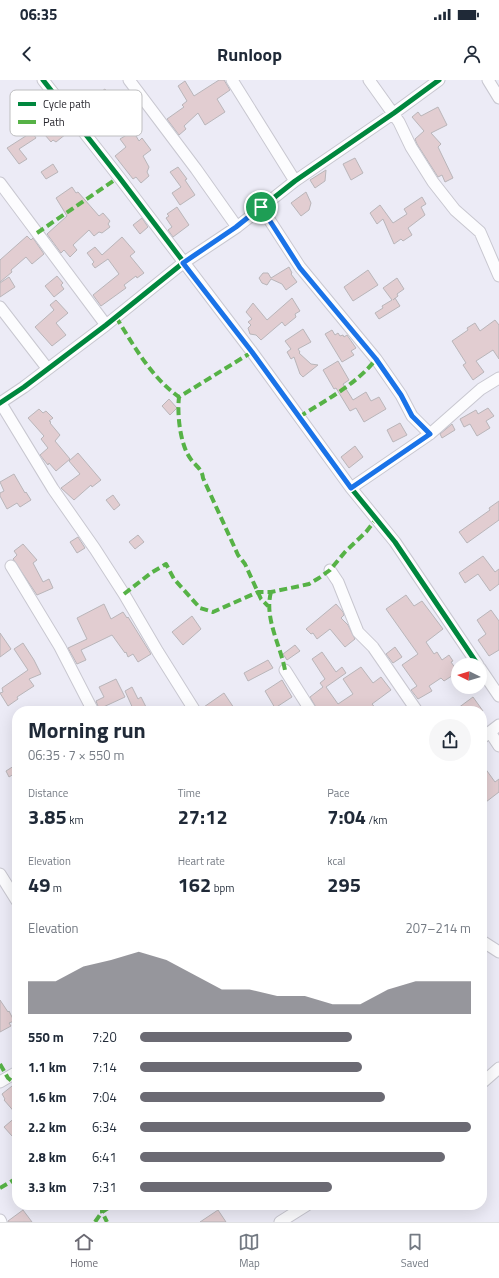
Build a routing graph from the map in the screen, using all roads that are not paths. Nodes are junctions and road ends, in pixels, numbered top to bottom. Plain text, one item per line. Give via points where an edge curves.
1 (42, 80) edge
2 (129, 80) edge
3 (232, 80) edge
4 (369, 80) edge
5 (439, 80) edge
6 (488, 80) edge
7 (50, 90) edge
8 (137, 90) edge
9 (142, 97) edge
10 (499, 98) edge
11 (394, 113) junction
12 (86, 136) edge
13 (295, 181) junction
14 (0, 183) edge
15 (261, 207) junction
16 (236, 227) junction
17 (183, 263) junction
18 (499, 276) edge
19 (0, 306) edge
20 (106, 325) junction
21 (47, 368) junction
22 (499, 378) edge
23 (0, 402) edge
24 (430, 434) junction
25 (351, 488) junction
26 (11, 566) dead end
27 (330, 570) dead end
28 (473, 658) edge
29 (285, 670) dead end
30 (487, 678) edge
31 (499, 696) edge
32 (90, 706) edge
33 (192, 706) edge
34 (308, 706) edge
35 (414, 706) edge
36 (490, 732) edge
37 (499, 746) edge
38 (0, 874) edge
39 (12, 893) edge
40 (487, 944) edge
41 (499, 952) edge
42 (499, 1068) edge
43 (12, 1075) edge
44 (487, 1076) edge
45 (0, 1082) edge
46 (299, 1210) edge
47 (280, 1222) edge

1 - 7 street
2 - 8 street
3 - 13 street
4 - 11 street
5 - 11 street
6 - 10 street
9 - 16 street
11 - 13 street
11 - 18 street via 433,182 455,210 480,232
12 - 17 street
13 - 15 street
14 - 20 street
15 - 16 street
15 - 24 street via 300,268 376,359 412,416
16 - 17 street
17 - 20 street
17 - 25 street via 252,352
19 - 21 street
20 - 21 street
21 - 23 street
22 - 24 street via 481,389
23 - 33 street via 53,489 96,549
24 - 25 street
25 - 28 street via 395,542
26 - 32 street via 60,648
27 - 35 street via 338,582 358,632 373,647
29 - 34 street
30 - 31 street
36 - 37 street
38 - 39 street
40 - 41 street
42 - 44 street
43 - 45 street
46 - 47 street

